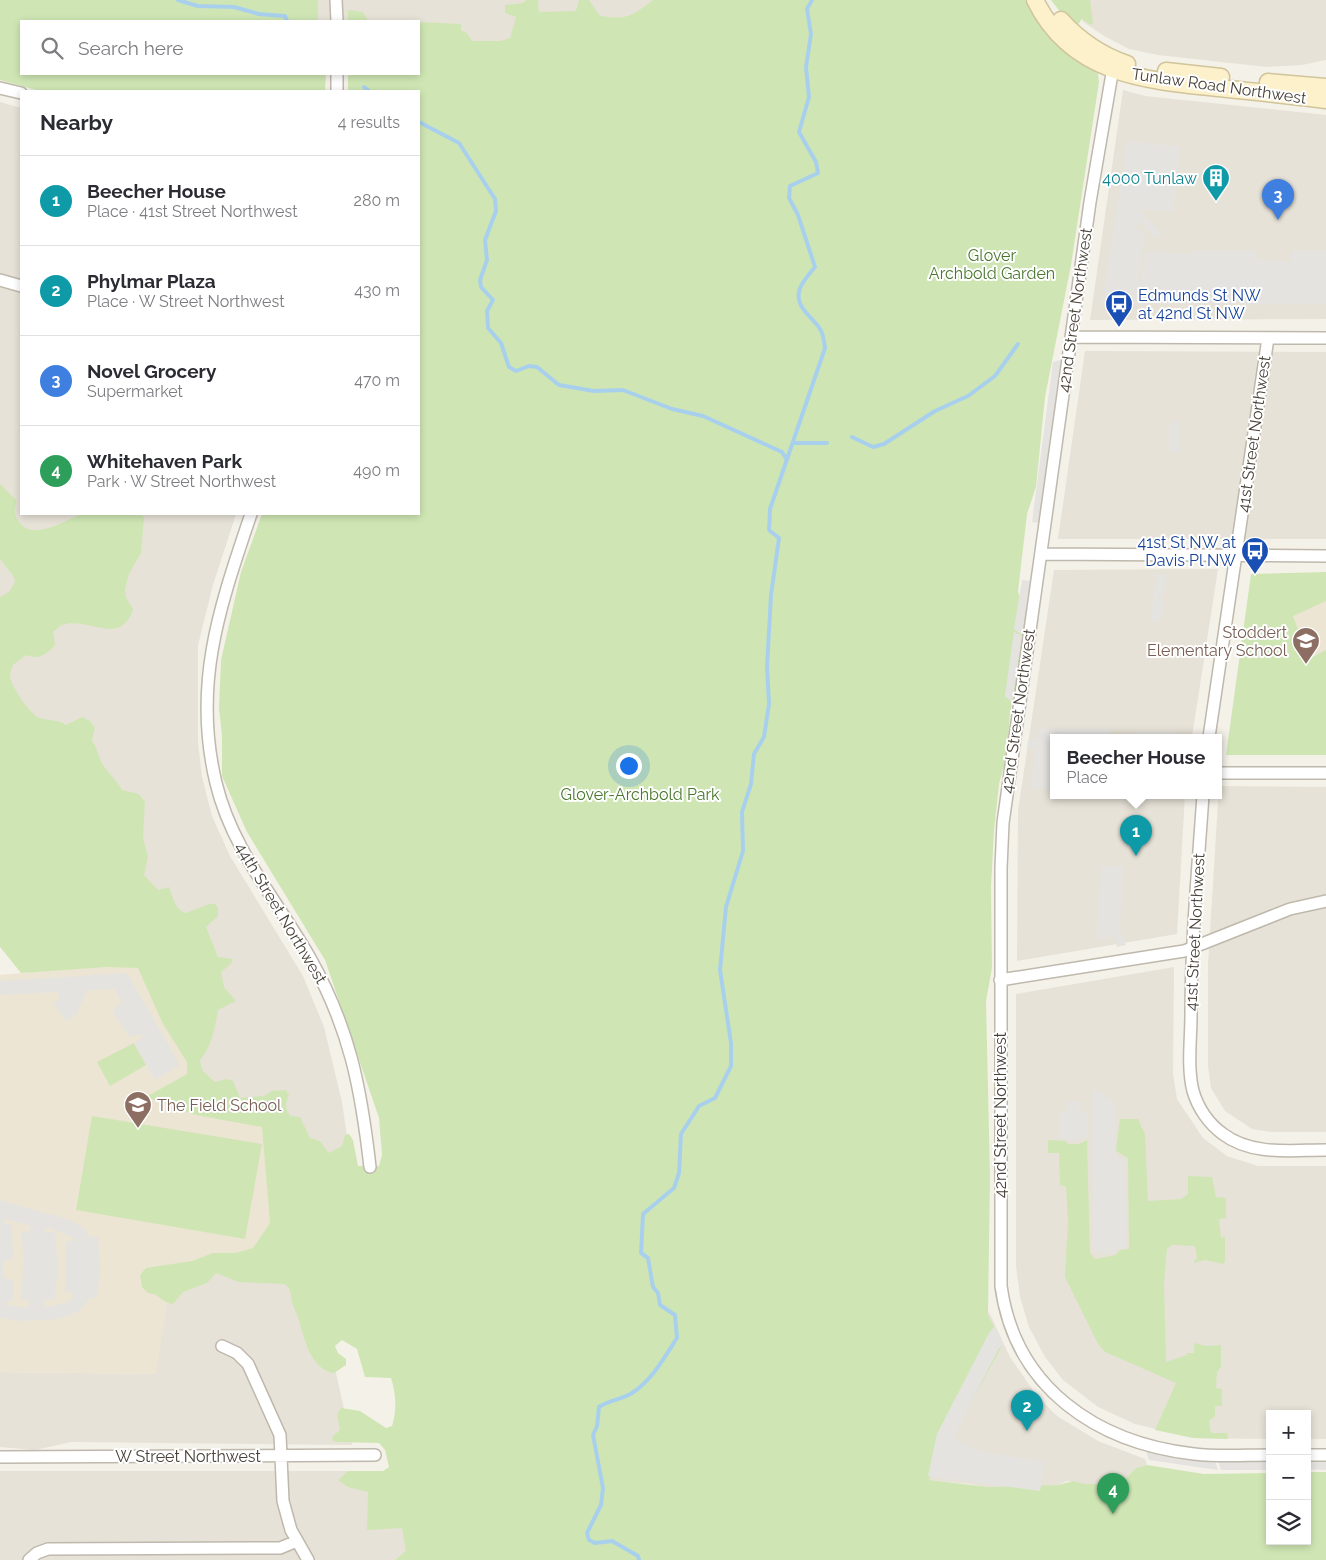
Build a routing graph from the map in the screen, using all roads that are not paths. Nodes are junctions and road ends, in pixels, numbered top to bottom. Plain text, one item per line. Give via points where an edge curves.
1 (336, 0) edge
2 (1035, 0) edge
3 (1046, 0) edge
4 (336, 20) edge
5 (1114, 65) junction
6 (337, 75) edge
7 (1326, 87) edge
8 (0, 88) edge
9 (337, 90) edge
10 (20, 93) edge
11 (1326, 100) edge
12 (0, 280) edge
13 (20, 286) edge
14 (1072, 337) junction
15 (1268, 338) junction
16 (1326, 338) edge
17 (251, 515) edge
18 (1042, 554) junction
19 (1237, 556) junction
20 (1326, 556) edge
21 (1209, 734) edge
22 (1222, 773) edge
23 (1326, 773) edge
24 (1203, 799) edge
25 (1326, 901) edge
26 (1192, 949) junction
27 (1000, 980) junction
28 (1326, 1150) edge
29 (370, 1167) dead end
30 (222, 1346) dead end
31 (281, 1455) junction
32 (375, 1455) dead end
33 (1266, 1455) edge
34 (1311, 1455) edge
35 (1326, 1455) edge
36 (0, 1457) edge
37 (297, 1542) junction
38 (115, 1555) edge
39 (30, 1560) edge
40 (308, 1560) edge

1 - 4 street
2 - 5 street via 1052,26 1071,46 1095,63
3 - 5 street via 1074,34
5 - 7 street, Tunlaw Road Northwest
5 - 11 street, Tunlaw Road Northwest via 1155,80
5 - 14 street, 42nd Street Northwest via 1090,202
6 - 9 street
8 - 10 street
12 - 13 street
14 - 15 street
14 - 18 street, 42nd Street Northwest
15 - 16 street
15 - 19 street, 41st Street Northwest
17 - 29 street, 44th Street Northwest via 227,584 212,644 207,716 214,774 231,827 248,862 301,942 333,1004 357,1078
18 - 19 street
18 - 27 street, 42nd Street Northwest via 1003,817
19 - 20 street
19 - 21 street, 41st Street Northwest
22 - 23 street
24 - 26 street, 41st Street Northwest
25 - 26 street via 1278,913
26 - 27 street
26 - 28 street, 41st Street Northwest via 1190,1070 1193,1090 1202,1112 1230,1139 1259,1149
27 - 33 street, 42nd Street Northwest via 1001,1286 1010,1322 1029,1364 1066,1405 1093,1423 1120,1435 1185,1453
30 - 31 street via 237,1353 248,1364 280,1435
31 - 32 street, W Street Northwest
31 - 36 street, W Street Northwest
31 - 37 street via 283,1501
34 - 35 street
37 - 38 street via 280,1548
37 - 40 street
38 - 39 street via 48,1549

